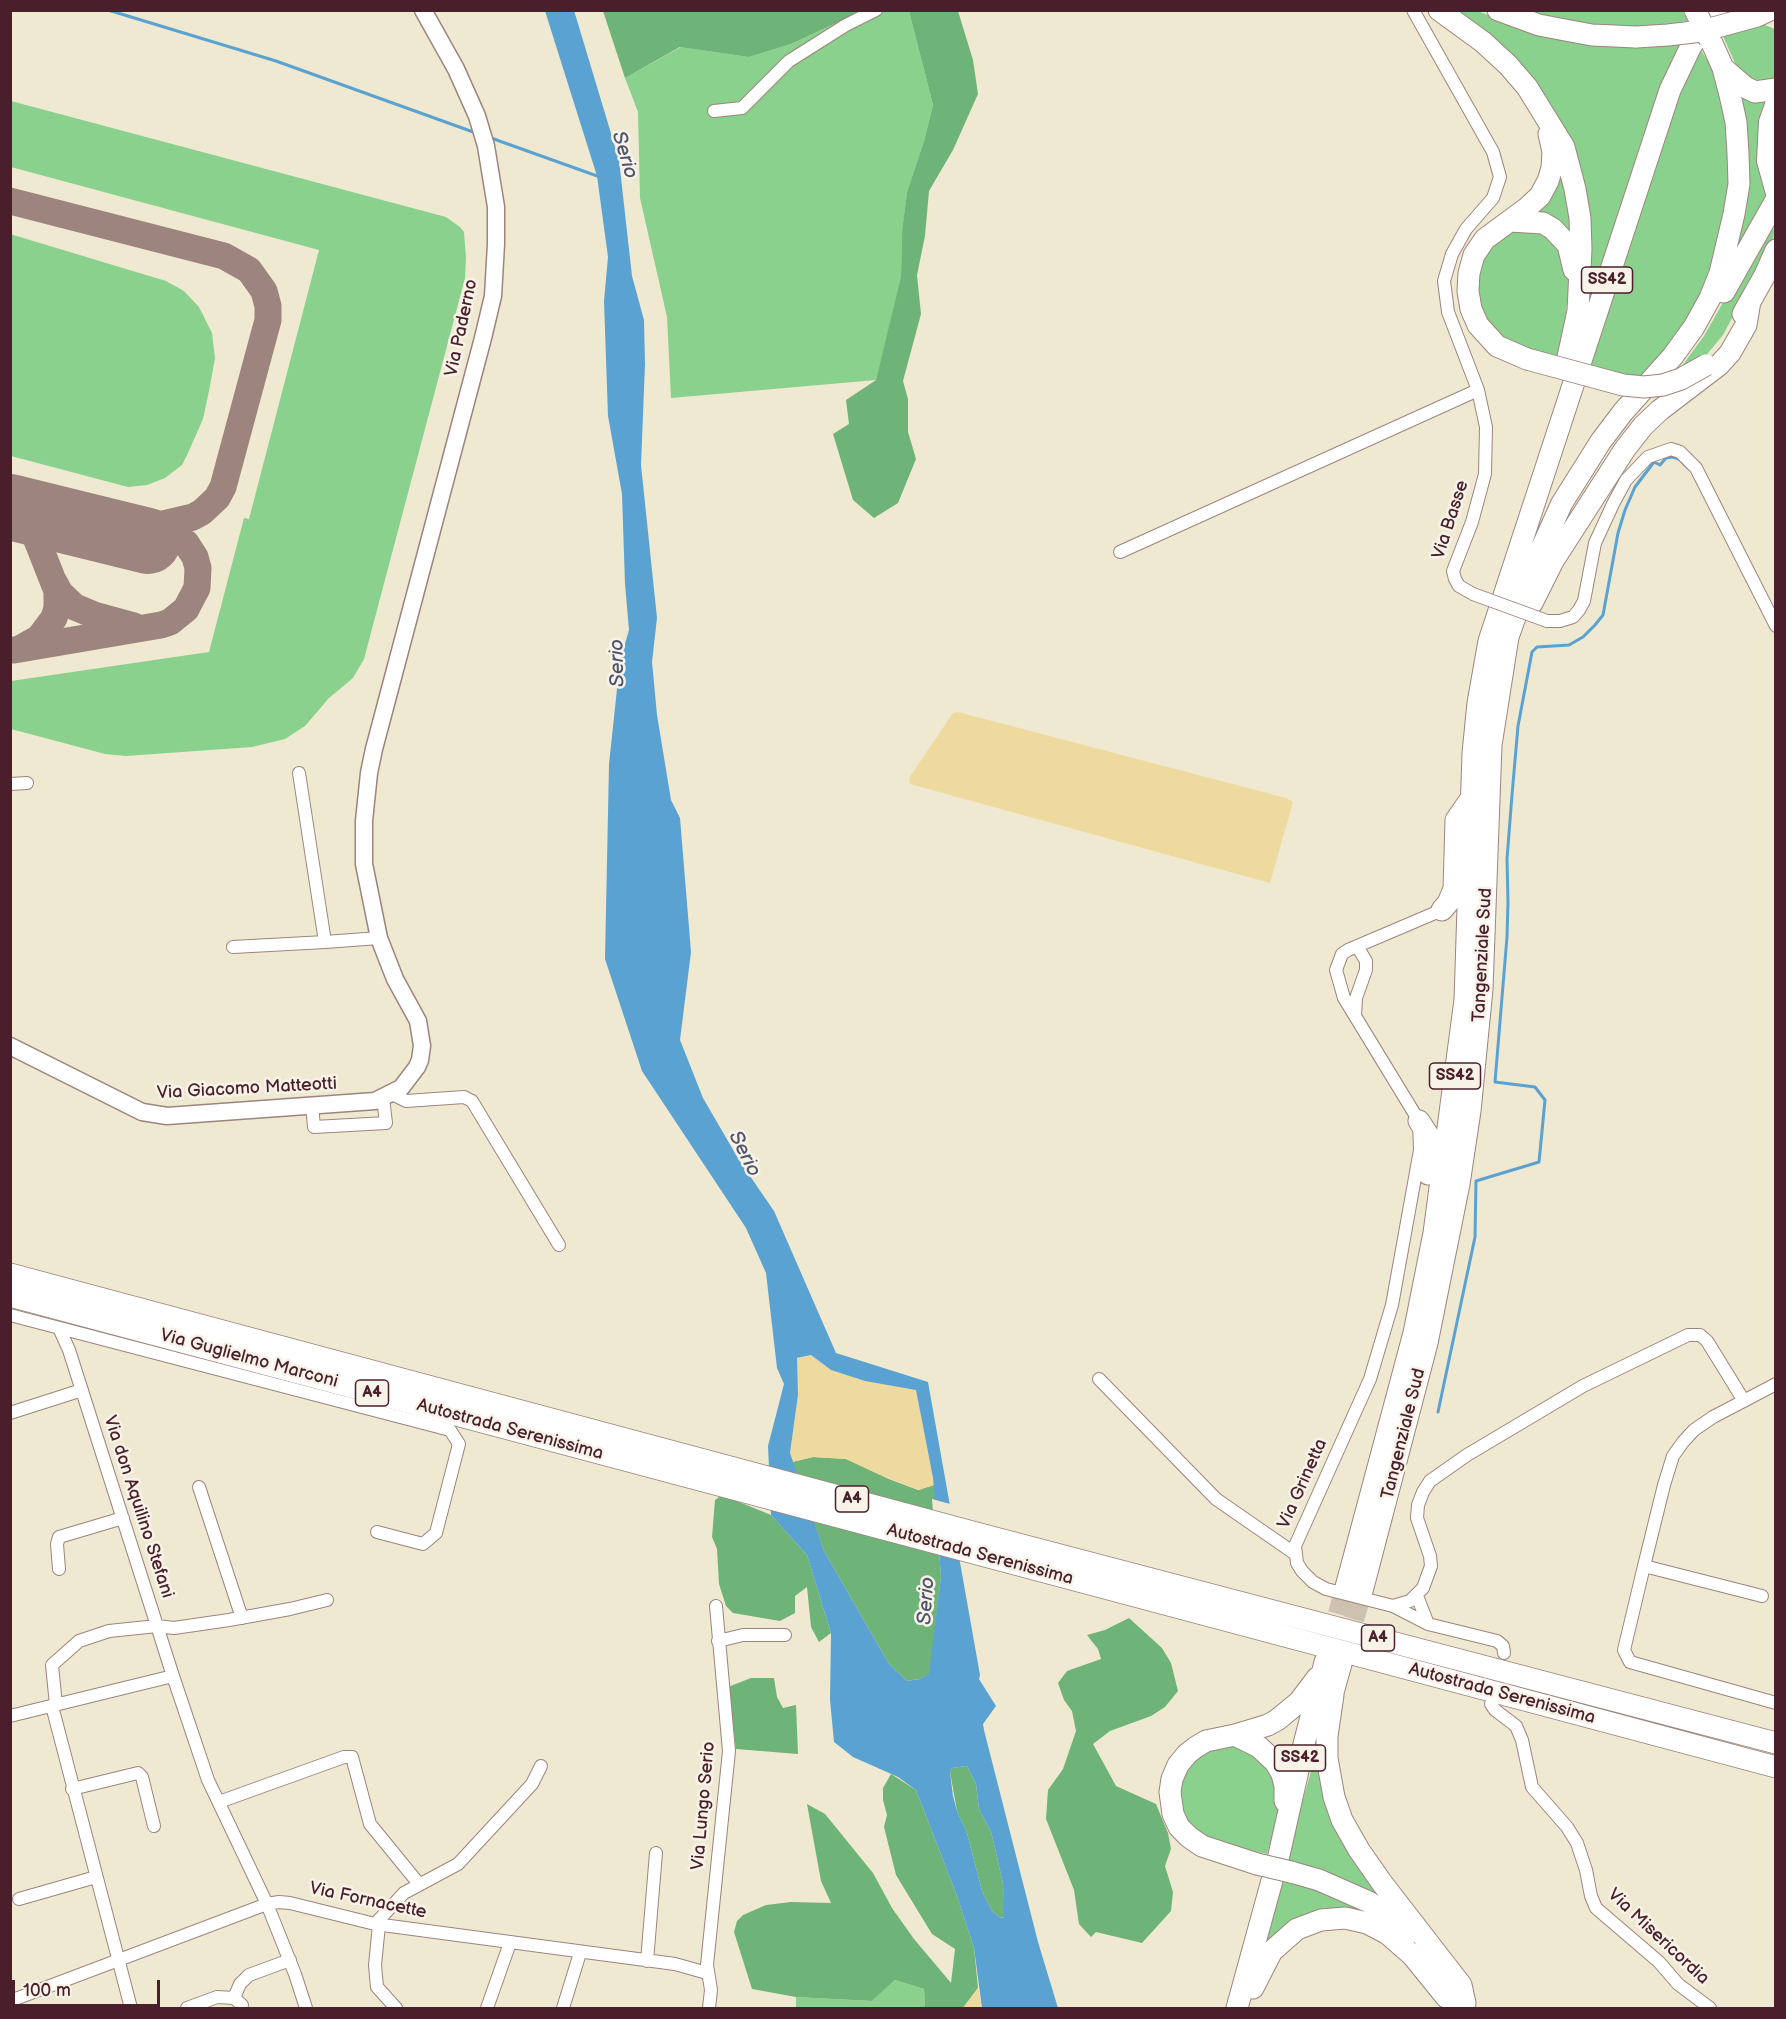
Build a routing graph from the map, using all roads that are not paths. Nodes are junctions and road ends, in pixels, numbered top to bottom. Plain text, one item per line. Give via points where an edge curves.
1 (423, 10) edge
2 (876, 10) edge
3 (1413, 10) edge
4 (1439, 10) edge
5 (1497, 10) edge
6 (1695, 10) edge
7 (1716, 10) edge
8 (1754, 10) edge
9 (1770, 10) edge
10 (1776, 23) edge
11 (1723, 68) junction
12 (1776, 89) edge
13 (1776, 99) edge
14 (714, 111) dead end
15 (1543, 112) junction
16 (1775, 195) edge
17 (1510, 220) junction
18 (1776, 250) edge
19 (1770, 271) edge
20 (1750, 301) junction
21 (1673, 356) junction
22 (1568, 358) junction
23 (1478, 390) junction
24 (1120, 552) dead end
25 (1515, 558) junction
26 (1776, 626) edge
27 (1508, 637) junction
28 (299, 773) dead end
29 (27, 783) dead end
30 (10, 784) edge
31 (1472, 797) junction
32 (1442, 910) joint
33 (379, 938) junction
34 (325, 942) junction
35 (1357, 946) junction
36 (233, 947) dead end
37 (1355, 1017) junction
38 (10, 1046) edge
39 (388, 1096) junction
40 (312, 1105) junction
41 (1419, 1121) junction
42 (1434, 1233) junction
43 (559, 1245) dead end
44 (10, 1274) edge
45 (10, 1296) edge
46 (10, 1315) edge
47 (65, 1330) junction
48 (1099, 1378) dead end
49 (1776, 1384) edge
50 (82, 1390) junction
51 (1744, 1401) junction
52 (10, 1413) edge
53 (199, 1487) dead end
54 (123, 1518) junction
55 (377, 1532) dead end
56 (1294, 1553) junction
57 (1644, 1566) junction
58 (59, 1569) dead end
59 (1417, 1596) junction
60 (1762, 1596) dead end
61 (327, 1600) dead end
62 (1393, 1605) junction
63 (716, 1606) dead end
64 (242, 1618) junction
65 (1428, 1624) junction
66 (157, 1626) junction
67 (785, 1635) dead end
68 (718, 1641) junction
69 (1504, 1653) dead end
70 (1333, 1663) junction
71 (173, 1676) junction
72 (1333, 1695) junction
73 (1776, 1702) edge
74 (1491, 1704) dead end
75 (54, 1705) junction
76 (10, 1716) edge
77 (1235, 1736) junction
78 (1776, 1743) edge
79 (542, 1766) dead end
80 (1776, 1767) edge
81 (72, 1789) junction
82 (219, 1802) junction
83 (154, 1826) dead end
84 (656, 1853) dead end
85 (1285, 1864) junction
86 (96, 1877) junction
87 (419, 1884) junction
88 (19, 1899) dead end
89 (267, 1904) junction
90 (377, 1925) junction
91 (510, 1943) junction
92 (580, 1953) junction
93 (290, 1960) junction
94 (118, 1961) junction
95 (647, 1961) junction
96 (707, 1973) junction
97 (10, 2001) edge
98 (1467, 2006) edge
99 (131, 2008) edge
100 (187, 2008) edge
101 (306, 2008) edge
102 (396, 2008) edge
103 (488, 2008) edge
104 (563, 2008) edge
105 (709, 2008) edge
106 (1237, 2008) edge
107 (1246, 2008) edge
108 (1710, 2008) edge

1 - 33 street, Via Paderno via 456,69 486,146 496,207 493,296 369,772 364,864
2 - 14 street via 789,61 742,108
3 - 23 street, Via Basse via 1493,152 1500,177 1493,198 1466,229 1452,254 1444,281 1448,312
4 - 15 highway via 1508,65
5 - 9 highway, bridge via 1539,25 1636,37 1702,31
6 - 11 highway, bridge
7 - 25 highway, SS42 via 1691,46 1670,90
8 - 10 main road
11 - 12 highway via 1755,92
11 - 21 highway via 1736,122 1739,184 1734,214 1710,298
13 - 16 main road via 1766,140 1766,161
15 - 17 highway via 1553,152 1552,168 1540,196
15 - 22 highway via 1564,147 1580,218 1578,311
16 - 21 highway, SS42 via 1695,344
17 - 20 highway, bridge via 1485,239 1474,255 1468,291 1471,309 1488,338 1527,359 1623,385 1663,385 1706,365 1719,352
17 - 22 highway via 1543,223 1568,245 1574,269
18 - 19 highway
19 - 20 highway
20 - 27 highway via 1746,325 1730,353 1660,410 1625,449 1553,561 1520,627
21 - 27 highway, Tangenziale Sud / SS42 via 1623,412 1562,502
22 - 25 highway via 1529,490
23 - 24 street
23 - 26 street, Via Basse, bridge via 1486,427 1485,474 1473,522 1453,571 1459,585 1473,594 1547,621 1572,617 1584,601 1595,543 1626,480 1648,457 1671,449 1680,452 1696,468
25 - 31 highway, Tangenziale Sud / SS42 via 1489,641 1478,703
27 - 42 highway, Tangenziale Sud / SS42 via 1491,745 1482,989 1461,1174 1427,1343 1354,1589
28 - 34 street
29 - 30 street
31 - 32 highway via 1456,820 1454,889
31 - 42 highway, Tangenziale Sud / SS42 via 1466,1000
32 - 35 street
33 - 34 street
33 - 39 street via 418,1021 422,1046 417,1067 401,1088
34 - 36 street
35 - 37 street via 1366,961 1366,970 1356,998
35 - 37 street via 1342,954 1336,970 1344,998
37 - 41 street
38 - 40 street, Via Giacomo Matteotti via 150,1114
39 - 40 street, Via Giacomo Matteotti via 368,1102
39 - 40 street via 386,1123 314,1127
39 - 43 street, Via Giacomo Matteotti via 406,1101 464,1097 472,1101
41 - 42 highway via 1430,1138 1425,1194
41 - 56 street, Via Grinetta via 1420,1150 1392,1305 1370,1379
44 - 78 highway, Autostrada Serenissima / A4
45 - 80 highway, Autostrada Serenissima / A4
46 - 47 street, Via Guglielmo Marconi
47 - 50 street, Via don Aquilino Stefani
47 - 55 street, Via Guglielmo Marconi via 450,1430 459,1444 436,1533 423,1544
48 - 56 street via 1216,1498
49 - 51 street
50 - 52 street
50 - 54 street, Via don Aquilino Stefani
51 - 57 street via 1694,1431 1673,1456
51 - 59 street via 1707,1341 1692,1334 1583,1386 1506,1431 1448,1467 1423,1492 1417,1518 1431,1566
53 - 64 street
54 - 58 street via 59,1537
54 - 66 street, Via don Aquilino Stefani
56 - 62 street, Via Grinetta via 1302,1572 1326,1589
57 - 60 street
57 - 73 street via 1624,1650 1630,1662
59 - 62 street
59 - 65 street
61 - 64 street
62 - 65 street
63 - 68 street, Via Lungo Serio
64 - 66 street via 174,1628
65 - 69 street via 1497,1641
66 - 71 street, Via don Aquilino Stefani
66 - 75 street via 109,1631 79,1641 51,1665
67 - 68 street via 743,1635
68 - 96 street, Via Lungo Serio via 729,1751
70 - 72 highway, SS42
70 - 77 highway via 1288,1713 1268,1725
70 - 85 highway, SS42 via 1304,1744
71 - 75 street
71 - 82 street
72 - 85 highway, SS42
72 - 98 highway via 1327,1758 1342,1820 1382,1883 1461,1985
74 - 108 street, Via Misericordia via 1519,1730 1532,1787 1577,1843 1596,1908 1659,1962 1678,1984
75 - 76 street
75 - 81 street
77 - 85 highway via 1268,1754 1282,1774
77 - 85 highway, bridge via 1206,1741 1178,1765 1172,1779 1171,1804 1179,1827 1202,1846 1257,1864
79 - 87 street via 532,1784 458,1864
81 - 83 street via 138,1773
81 - 86 street
82 - 87 street via 352,1757 370,1824
82 - 89 street
84 - 95 street
85 - 98 highway via 1369,1902 1389,1916 1411,1936
85 - 106 highway, SS42
86 - 88 street
86 - 94 street
87 - 90 street via 404,1893
89 - 90 street, Via Fornacette via 290,1903
89 - 93 street
89 - 94 street
90 - 91 street, Via Fornacette
90 - 102 street via 377,1987
91 - 92 street, Via Fornacette
91 - 103 street
92 - 95 street, Via Fornacette
92 - 104 street
93 - 100 street via 249,1975 240,1984 238,2002 217,1997
93 - 101 street
94 - 97 street
94 - 99 street
95 - 96 street, Via Fornacette
96 - 105 street, Via Lungo Serio via 711,1990
98 - 107 highway via 1446,1997 1412,1955 1380,1929 1354,1919 1333,1918 1308,1923 1272,1951

